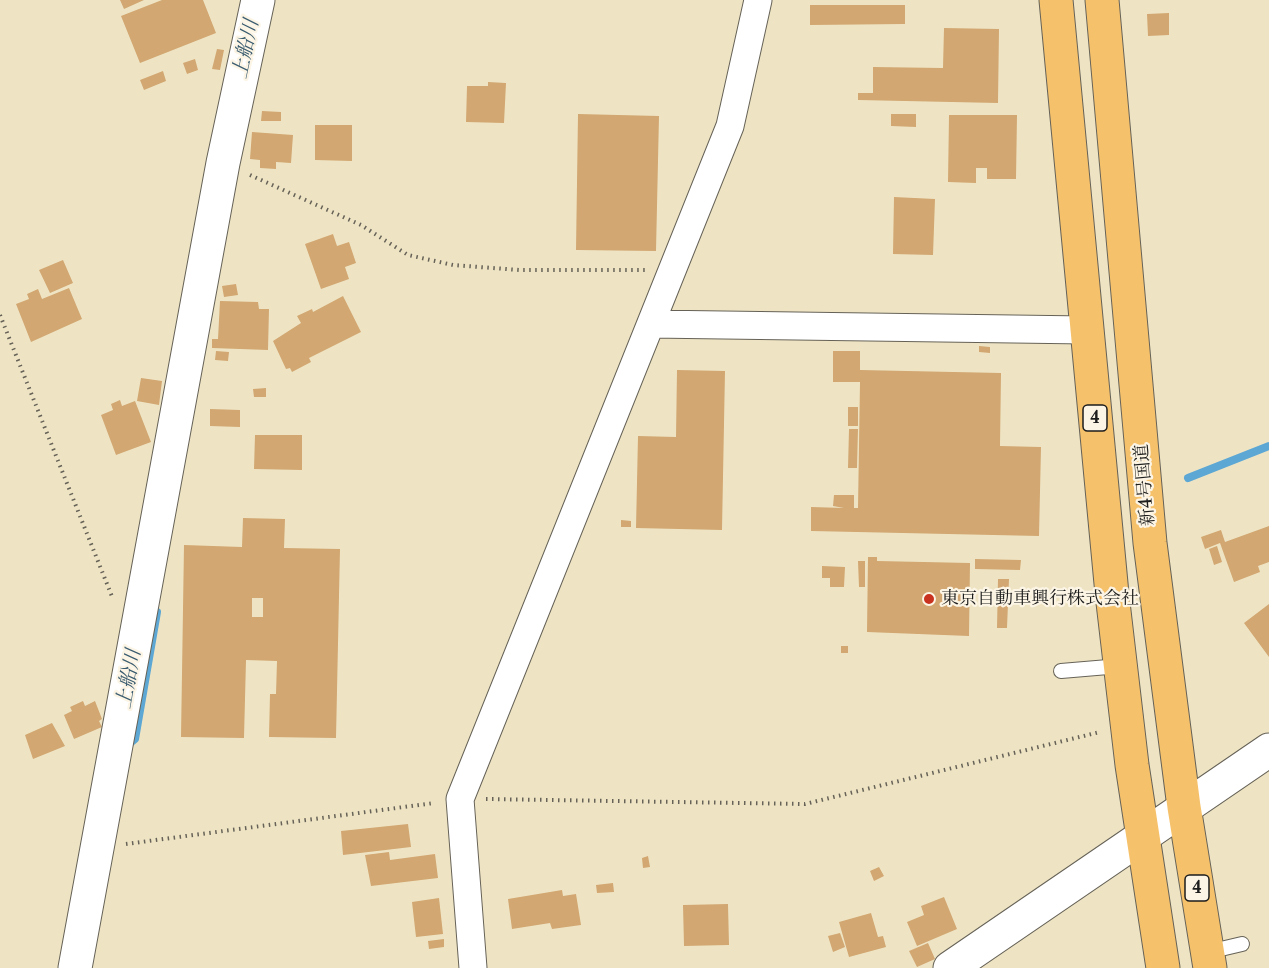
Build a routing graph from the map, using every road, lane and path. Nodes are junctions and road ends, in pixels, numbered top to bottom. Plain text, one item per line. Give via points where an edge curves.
1 (258, 0) edge
2 (758, 0) edge
3 (1056, 0) edge
4 (1102, 0) edge
5 (250, 175) dead end
6 (673, 270) junction
7 (0, 315) edge
8 (651, 324) junction
9 (1086, 330) junction
10 (114, 604) dead end
11 (1120, 666) junction
12 (1061, 671) dead end
13 (1127, 727) junction
14 (1269, 750) edge
15 (460, 799) junction
16 (1184, 807) junction
17 (1143, 836) junction
18 (123, 845) dead end
19 (1242, 944) dead end
20 (1209, 960) edge
21 (75, 968) edge
22 (472, 968) edge
23 (950, 968) edge
24 (1162, 968) edge

1 - 21 street via 223,163
2 - 6 street via 730,126
3 - 9 highway, 4
4 - 16 highway, 新4号国道 / 4 via 1150,543
5 - 6 path via 361,225 408,255 453,265 519,270
6 - 8 street
7 - 10 path
8 - 9 street
8 - 15 street
9 - 11 highway, 4
11 - 12 lane
11 - 13 highway, 4
13 - 15 path via 805,804
13 - 17 highway, 4
14 - 16 street
15 - 18 path
15 - 22 street
16 - 17 street
16 - 20 highway, 新4号国道 / 4
17 - 23 street
17 - 24 highway, 4
19 - 20 lane

